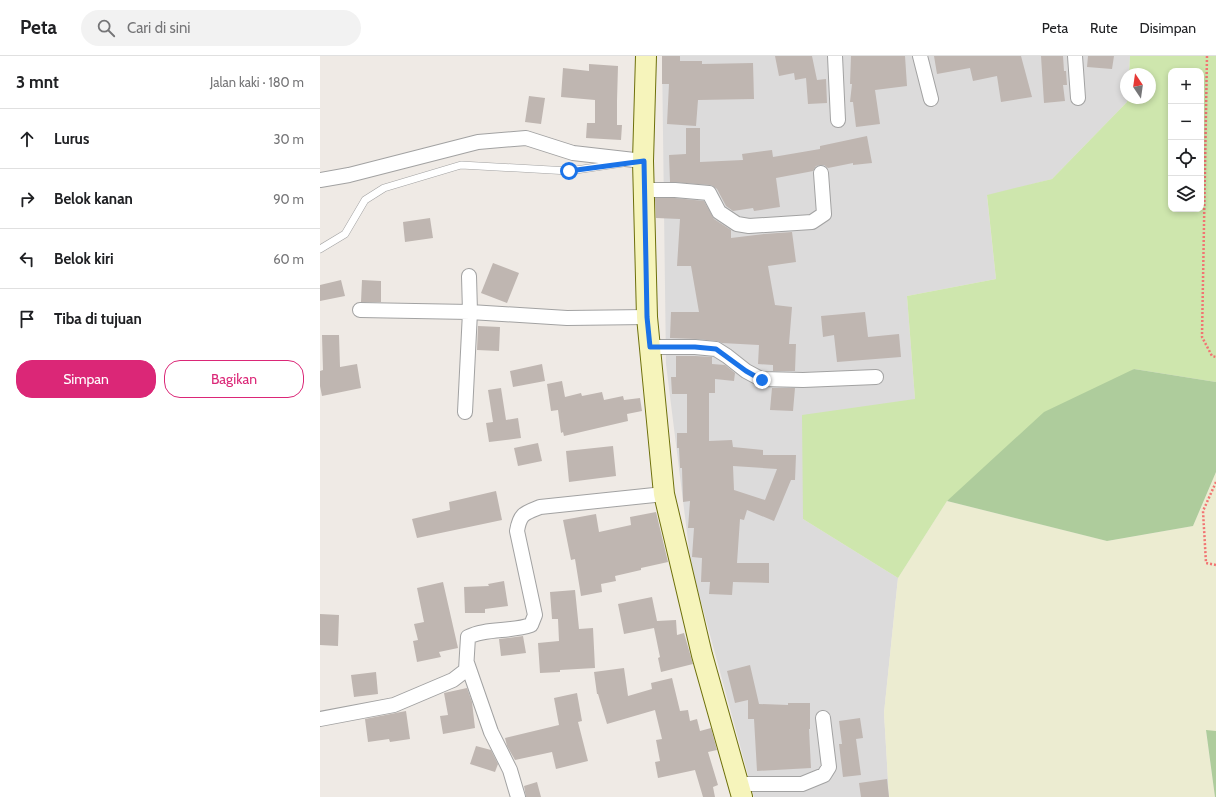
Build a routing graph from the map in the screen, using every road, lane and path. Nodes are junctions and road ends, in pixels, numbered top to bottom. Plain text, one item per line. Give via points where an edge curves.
1 (646, 56) edge
2 (835, 56) edge
3 (920, 56) edge
4 (1075, 56) edge
5 (1207, 56) edge
6 (1078, 98) dead end
7 (930, 99) dead end
8 (838, 120) dead end
9 (644, 161) junction
10 (821, 173) dead end
11 (320, 180) edge
12 (644, 190) junction
13 (320, 249) edge
14 (469, 276) dead end
15 (360, 310) dead end
16 (470, 312) junction
17 (647, 317) junction
18 (650, 347) junction
19 (1216, 357) edge
20 (876, 377) dead end
21 (465, 412) dead end
22 (1216, 482) edge
23 (664, 494) junction
24 (1216, 565) edge
25 (467, 663) junction
26 (823, 718) dead end
27 (320, 719) edge
28 (740, 790) edge
29 (518, 797) edge

1 - 9 main road
2 - 8 street
3 - 7 street
4 - 6 street
5 - 19 path via 1202,338 1212,356
9 - 11 street via 574,153 526,138 478,142
9 - 12 main road
9 - 13 lane via 569,171 461,165 384,188 365,200 345,234
10 - 12 street via 824,214 812,222 749,226 737,224 719,212 709,193
12 - 17 main road
14 - 16 street
15 - 16 street
16 - 17 street via 567,318
16 - 21 street
17 - 18 main road
18 - 20 street via 716,349 762,380
18 - 23 main road
22 - 24 path via 1203,511 1206,563
23 - 25 street via 540,507 527,512 519,519 517,531 534,615 531,625 521,629 475,633 468,637
23 - 28 main road via 702,654
25 - 27 street via 466,670 453,680 394,705
25 - 29 street via 491,732 510,770
26 - 28 street via 829,767 824,775 802,784

